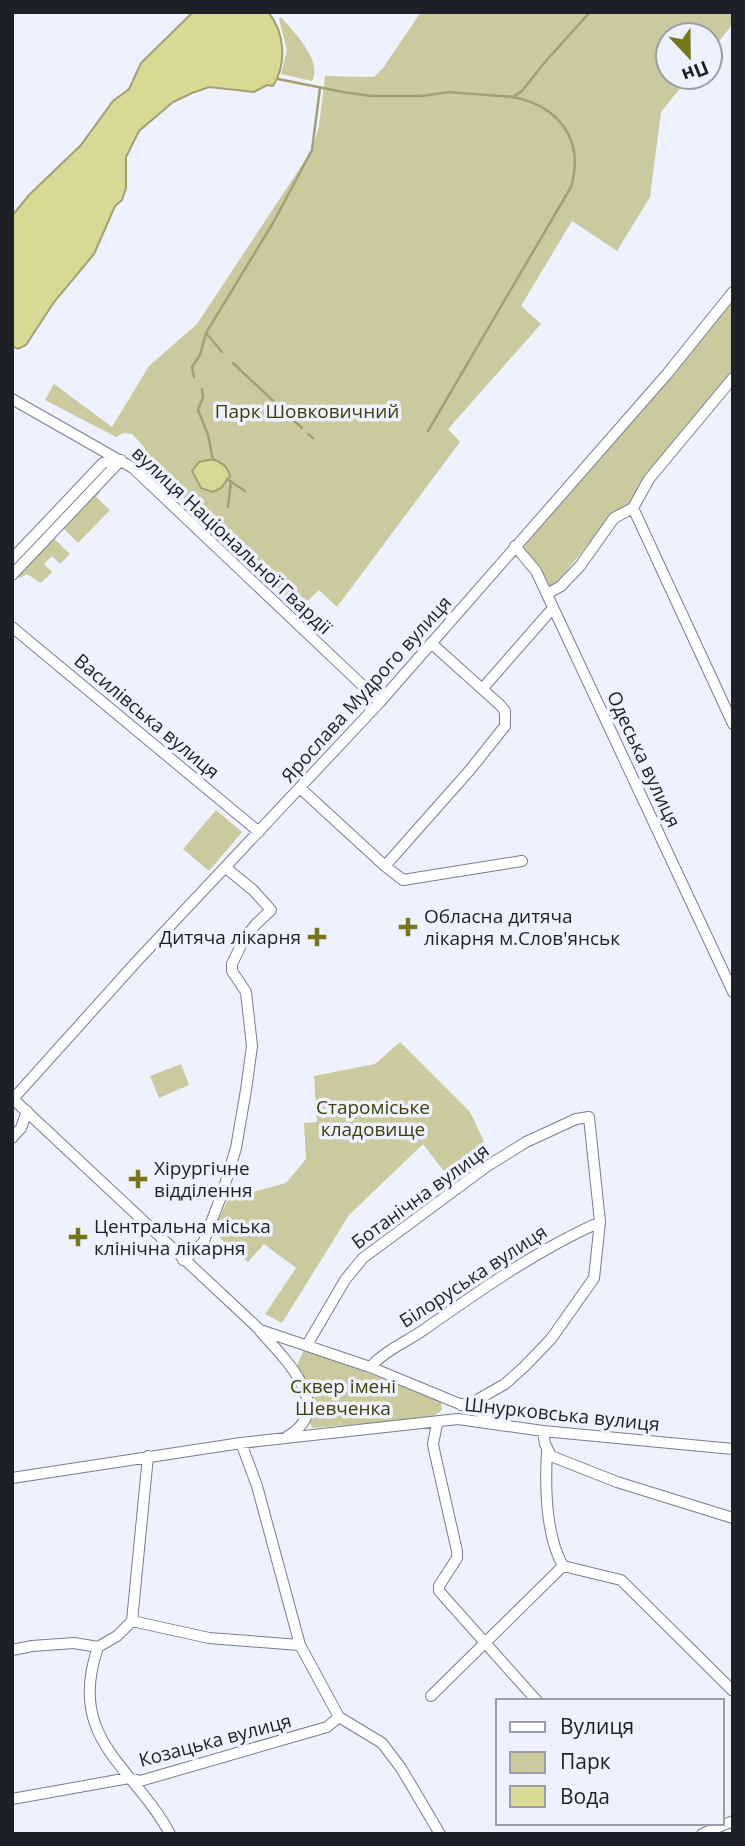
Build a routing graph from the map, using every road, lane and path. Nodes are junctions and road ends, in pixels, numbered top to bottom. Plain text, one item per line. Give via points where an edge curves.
1 (733, 292) edge
2 (733, 378) edge
3 (12, 399) edge
4 (112, 466) junction
5 (633, 509) junction
6 (37, 541) junction
7 (516, 546) junction
8 (12, 559) edge
9 (13, 574) edge
10 (547, 594) junction
11 (553, 608) junction
12 (12, 627) edge
13 (431, 643) junction
14 (483, 688) junction
15 (380, 702) junction
16 (733, 724) edge
17 (300, 788) junction
18 (259, 832) junction
19 (522, 861) dead end
20 (385, 866) junction
21 (226, 868) junction
22 (733, 992) edge
23 (13, 1098) edge
24 (27, 1111) junction
25 (12, 1138) edge
26 (600, 1222) junction
27 (183, 1260) junction
28 (260, 1330) junction
29 (307, 1345) junction
30 (370, 1367) junction
31 (461, 1405) junction
32 (433, 1422) junction
33 (515, 1426) junction
34 (543, 1431) junction
35 (286, 1437) junction
36 (240, 1443) junction
37 (733, 1449) edge
38 (547, 1451) junction
39 (148, 1456) junction
40 (12, 1478) edge
41 (733, 1518) edge
42 (563, 1566) junction
43 (132, 1621) junction
44 (484, 1643) junction
45 (300, 1645) junction
46 (98, 1647) junction
47 (12, 1650) edge
48 (733, 1691) edge
49 (431, 1696) dead end
50 (535, 1699) edge
51 (339, 1717) junction
52 (129, 1778) junction
53 (12, 1799) edge
54 (723, 1825) edge
55 (170, 1834) edge
56 (440, 1834) edge
57 (702, 1834) edge

1 - 7 street, Ярослава Мудрого вулиця
2 - 5 street via 649,479
3 - 4 street, вулиця Національної Гвардії
4 - 6 street
4 - 15 street, вулиця Національної Гвардії via 133,468
5 - 10 street via 614,518 580,566
5 - 16 street
6 - 8 street
6 - 9 street
7 - 10 street, Одеська вулиця
7 - 13 street, Ярослава Мудрого вулиця
10 - 11 street, Одеська вулиця
11 - 14 street
11 - 22 street, Одеська вулиця
12 - 18 street, Василівська вулиця
13 - 14 street
13 - 15 street, Ярослава Мудрого вулиця
14 - 20 street via 505,712 505,726
15 - 17 street, Ярослава Мудрого вулиця
17 - 18 street, Ярослава Мудрого вулиця
17 - 20 street
18 - 21 street, Ярослава Мудрого вулиця
19 - 20 street via 403,880
21 - 23 street, Ярослава Мудрого вулиця
21 - 27 street via 271,910 244,939 232,964 234,976 246,992 252,1046 236,1148 204,1241
23 - 24 street
24 - 25 street
24 - 27 street
26 - 29 street, Ботанічна вулиця via 589,1117 576,1119 486,1167 363,1258
26 - 30 street, Білоруська вулиця via 572,1234 470,1297
26 - 31 street via 594,1278 551,1339 505,1384
27 - 28 street
28 - 29 street
28 - 35 street via 301,1379 306,1393 303,1421
29 - 30 street
30 - 31 street
31 - 33 street
32 - 33 street, Шнурковська вулиця via 458,1419
32 - 35 street, Шнурковська вулиця
32 - 44 street via 437,1424 433,1444 457,1551 439,1591
33 - 34 street, Шнурковська вулиця
34 - 37 street, Шнурковська вулиця
34 - 38 street
35 - 36 street, Шнурковська вулиця
36 - 39 street, Шнурковська вулиця
36 - 45 street via 257,1486
38 - 41 street via 617,1482
38 - 42 street via 545,1489 556,1553
39 - 40 street, Шнурковська вулиця
39 - 43 street
42 - 44 street
42 - 48 street via 621,1580
43 - 45 street via 209,1638
43 - 46 street
44 - 49 street
44 - 50 street
45 - 51 street
46 - 47 street via 74,1643
46 - 52 street via 91,1671 90,1707 103,1745
51 - 52 street, Козацька вулиця via 327,1727 140,1781
51 - 56 street via 382,1743
52 - 53 street, Козацька вулиця
52 - 55 street
54 - 57 street

